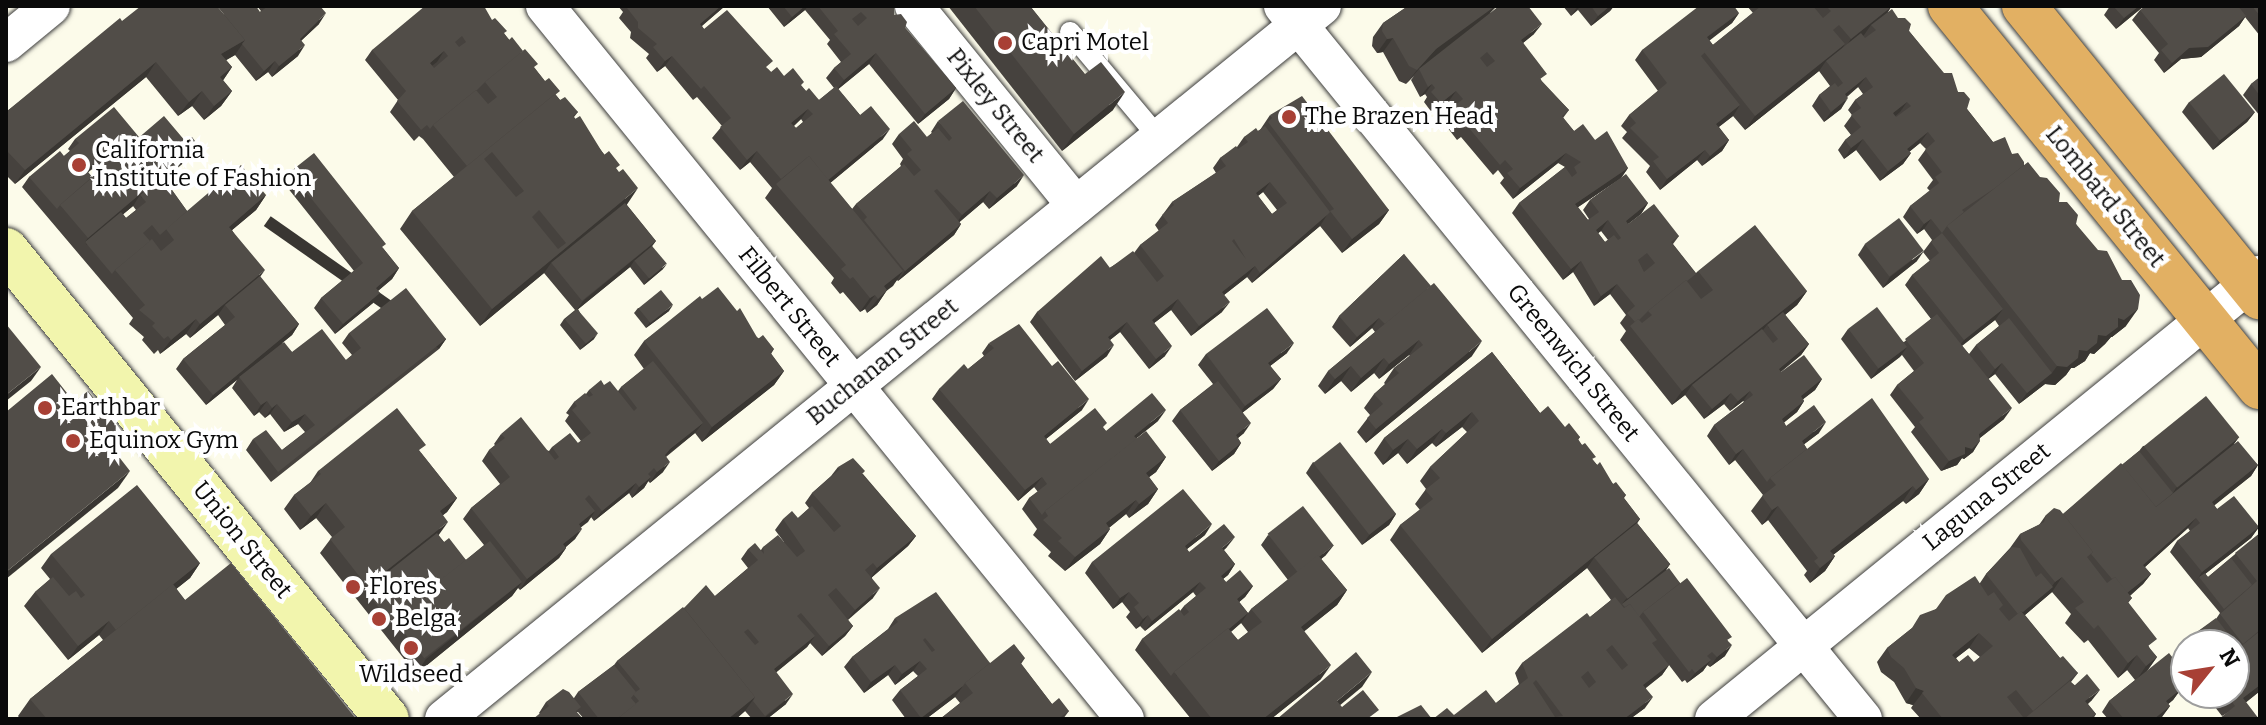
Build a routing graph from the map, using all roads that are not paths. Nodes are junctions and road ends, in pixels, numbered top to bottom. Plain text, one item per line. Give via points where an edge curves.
1 (51, 6) edge
2 (545, 6) edge
3 (914, 6) edge
4 (1950, 6) edge
5 (2024, 6) edge
6 (1301, 12) edge
7 (1070, 32) dead end
8 (6, 43) edge
9 (1159, 138) junction
10 (1076, 205) junction
11 (6, 250) edge
12 (2257, 285) edge
13 (2205, 320) junction
14 (854, 386) junction
15 (2260, 387) edge
16 (1804, 646) junction
17 (387, 719) edge
18 (444, 719) edge
19 (1125, 719) edge
20 (1714, 719) edge
21 (1863, 719) edge

1 - 8 street
2 - 14 street, Filbert Street
3 - 10 street, Pixley Street
4 - 13 highway, Lombard Street
5 - 12 highway
6 - 9 street, Buchanan Street
6 - 16 street, Greenwich Street
7 - 9 lane
9 - 10 street, Buchanan Street
10 - 14 street, Buchanan Street
11 - 17 street, Union Street
12 - 13 street, Laguna Street
13 - 15 highway, Lombard Street
13 - 16 street, Laguna Street
14 - 18 street, Buchanan Street
14 - 19 street, Filbert Street
16 - 20 street, Laguna Street
16 - 21 street, Greenwich Street

